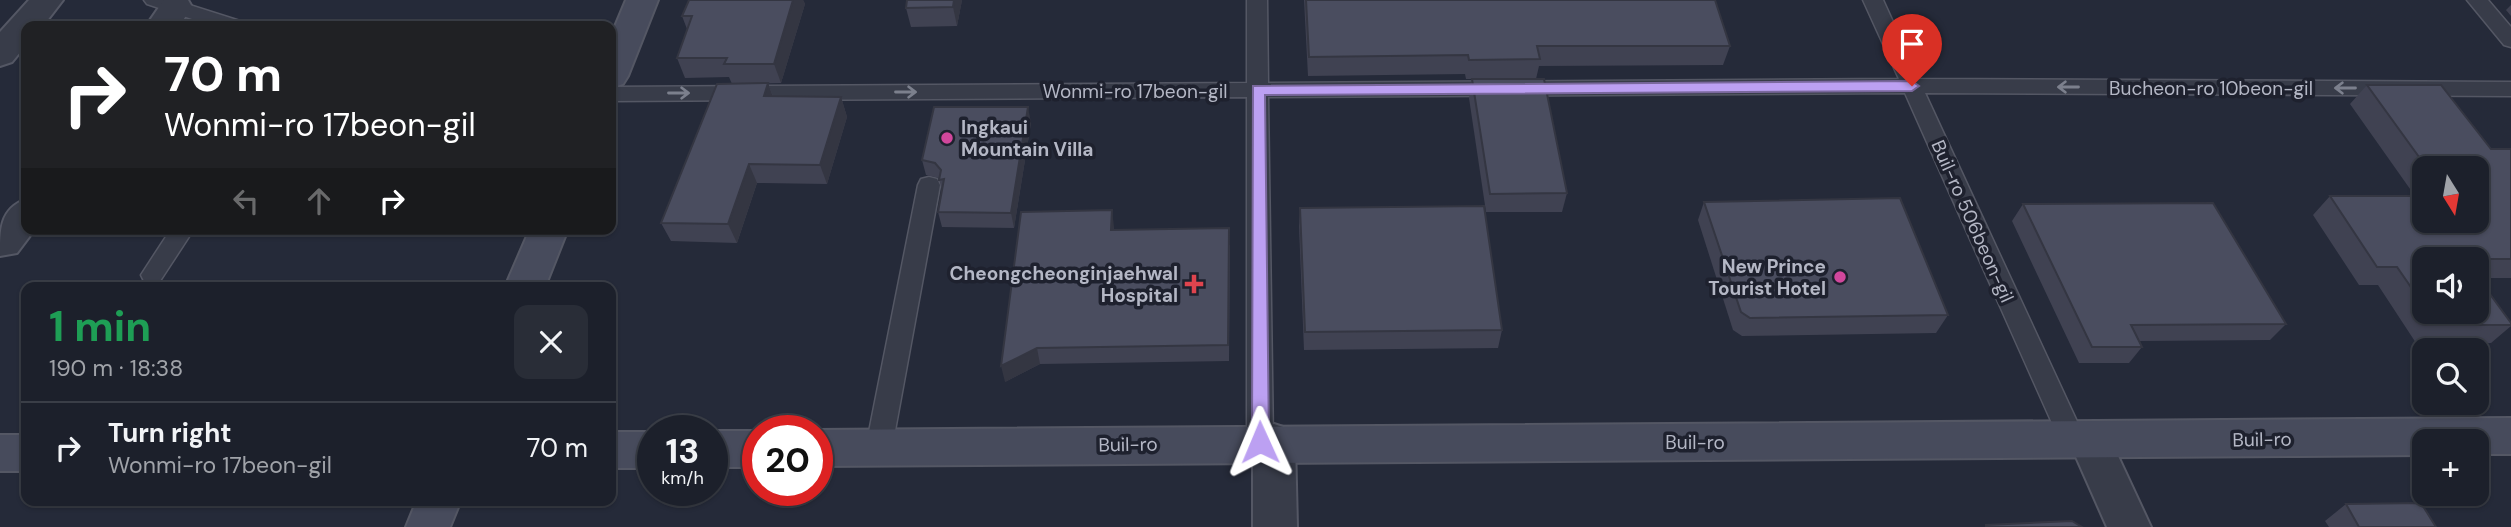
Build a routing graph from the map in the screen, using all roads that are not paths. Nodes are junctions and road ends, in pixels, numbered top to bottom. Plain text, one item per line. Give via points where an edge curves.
1 (47, 0) edge
2 (642, 0) edge
3 (1257, 0) edge
4 (1873, 0) edge
5 (2477, 0) edge
6 (164, 11) edge
7 (29, 21) edge
8 (210, 21) edge
9 (21, 30) edge
10 (2511, 40) edge
11 (0, 54) edge
12 (616, 64) edge
13 (1912, 86) junction
14 (2511, 89) edge
15 (1258, 90) junction
16 (616, 94) edge
17 (929, 185) edge
18 (21, 220) edge
19 (179, 235) edge
20 (547, 235) edge
21 (4, 243) dead end
22 (152, 275) dead end
23 (527, 282) edge
24 (2511, 436) edge
25 (2081, 441) junction
26 (1267, 442) junction
27 (879, 447) junction
28 (833, 448) edge
29 (616, 450) edge
30 (637, 450) edge
31 (0, 453) edge
32 (21, 453) edge
33 (437, 506) edge
34 (428, 527) edge
35 (1275, 527) edge
36 (2129, 527) edge

1 - 7 street
2 - 12 street
3 - 15 lane
4 - 13 lane, Buil-ro 506beon-gil
5 - 10 lane
6 - 8 lane
9 - 11 street
14 -> 13 lane, Bucheon-ro 10beon-gil
13 - 15 lane, Wonmi-ro 17beon-gil
13 - 25 lane, Buil-ro 506beon-gil
16 -> 15 lane, Wonmi-ro 17beon-gil
15 - 26 lane
17 - 27 lane
18 - 21 street
19 - 22 lane
20 - 23 street
24 - 25 street, Buil-ro
25 - 26 street, Buil-ro
25 - 36 street
26 - 27 street, Buil-ro
26 - 35 street
27 - 28 street, Buil-ro
29 - 30 street
31 - 32 street
33 - 34 street

